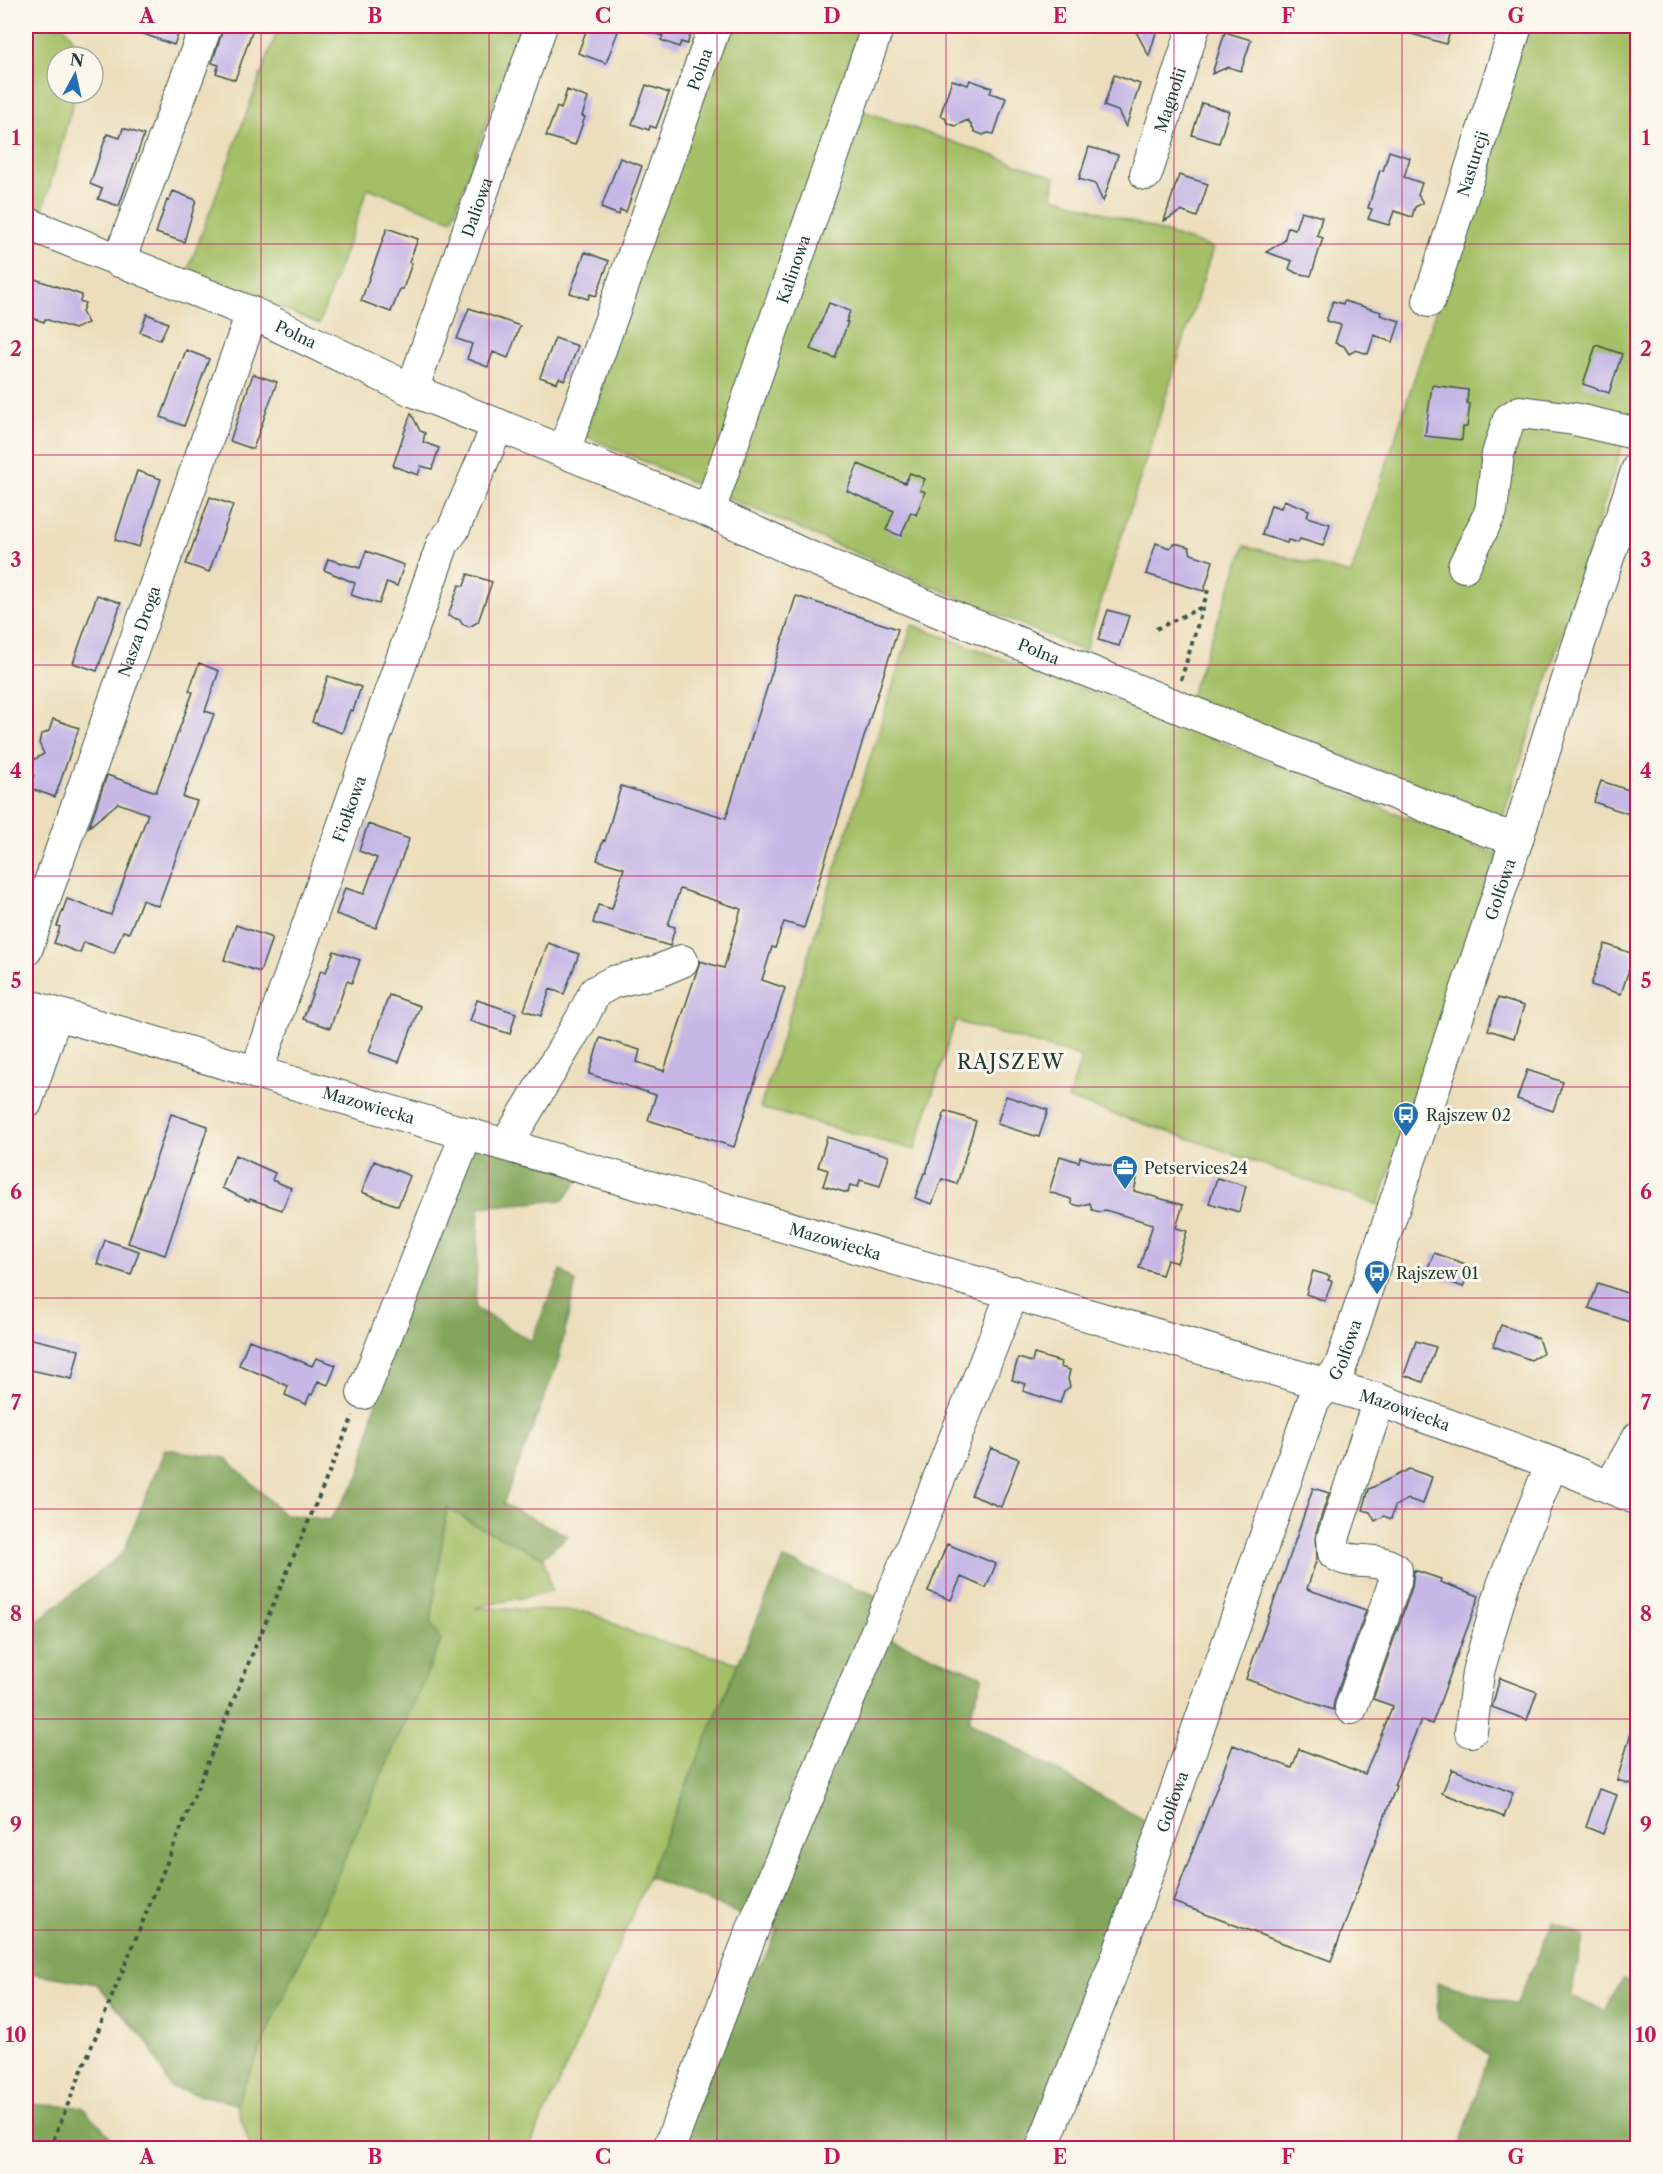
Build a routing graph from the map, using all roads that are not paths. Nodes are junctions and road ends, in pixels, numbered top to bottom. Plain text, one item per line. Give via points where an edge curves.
1 (207, 26) edge
2 (541, 26) edge
3 (715, 26) edge
4 (878, 26) edge
5 (1194, 26) edge
6 (1516, 26) edge
7 (1146, 174) dead end
8 (26, 223) edge
9 (119, 261) junction
10 (1429, 301) dead end
11 (252, 313) junction
12 (412, 390) junction
13 (498, 425) junction
14 (1638, 434) edge
15 (564, 451) junction
16 (1638, 468) edge
17 (709, 511) junction
18 (1464, 566) dead end
19 (1517, 839) junction
20 (26, 950) edge
21 (682, 961) dead end
22 (26, 1005) edge
23 (56, 1014) junction
24 (256, 1073) junction
25 (26, 1103) edge
26 (467, 1133) junction
27 (506, 1145) junction
28 (1013, 1292) junction
29 (1325, 1384) junction
30 (363, 1393) road end
31 (1379, 1400) junction
32 (1638, 1438) edge
33 (1552, 1463) junction
34 (1624, 1493) edge
35 (1351, 1708) dead end
36 (1471, 1731) dead end
37 (669, 2148) edge
38 (1042, 2148) edge

1 - 9 street
2 - 12 street, Daliowa
3 - 15 street, Polna
4 - 17 street, Kalinowa
5 - 7 street, Magnolii
6 - 10 street, Nasturcji
8 - 9 street, Polna
9 - 11 street, Polna
11 - 12 street, Polna
11 - 20 street, Nasza Droga
12 - 13 street, Polna
13 - 15 street, Polna
13 - 24 street, Fiołkowa via 453,530 443,543
14 - 18 street via 1574,418 1520,412 1509,419 1498,454 1491,511
15 - 17 street, Polna
16 - 19 street, Golfowa
17 - 19 street, Polna via 889,591 1486,830
19 - 29 street, Golfowa via 1340,1368
21 - 27 street via 613,982 595,992
22 - 23 street, Mazowiecka
23 - 24 street, Mazowiecka
23 - 25 street
24 - 26 street, Mazowiecka
26 - 27 street, Mazowiecka
26 - 30 street
27 - 28 street, Mazowiecka
28 - 29 street, Mazowiecka
28 - 37 street via 906,1562 757,1918
29 - 31 street, Mazowiecka
29 - 38 street, Golfowa via 1313,1402 1118,1956
31 - 33 street, Mazowiecka
31 - 35 street via 1333,1538 1334,1553 1343,1559 1380,1563 1396,1570
32 - 34 street
33 - 34 street, Mazowiecka
33 - 36 street via 1503,1585 1478,1672

